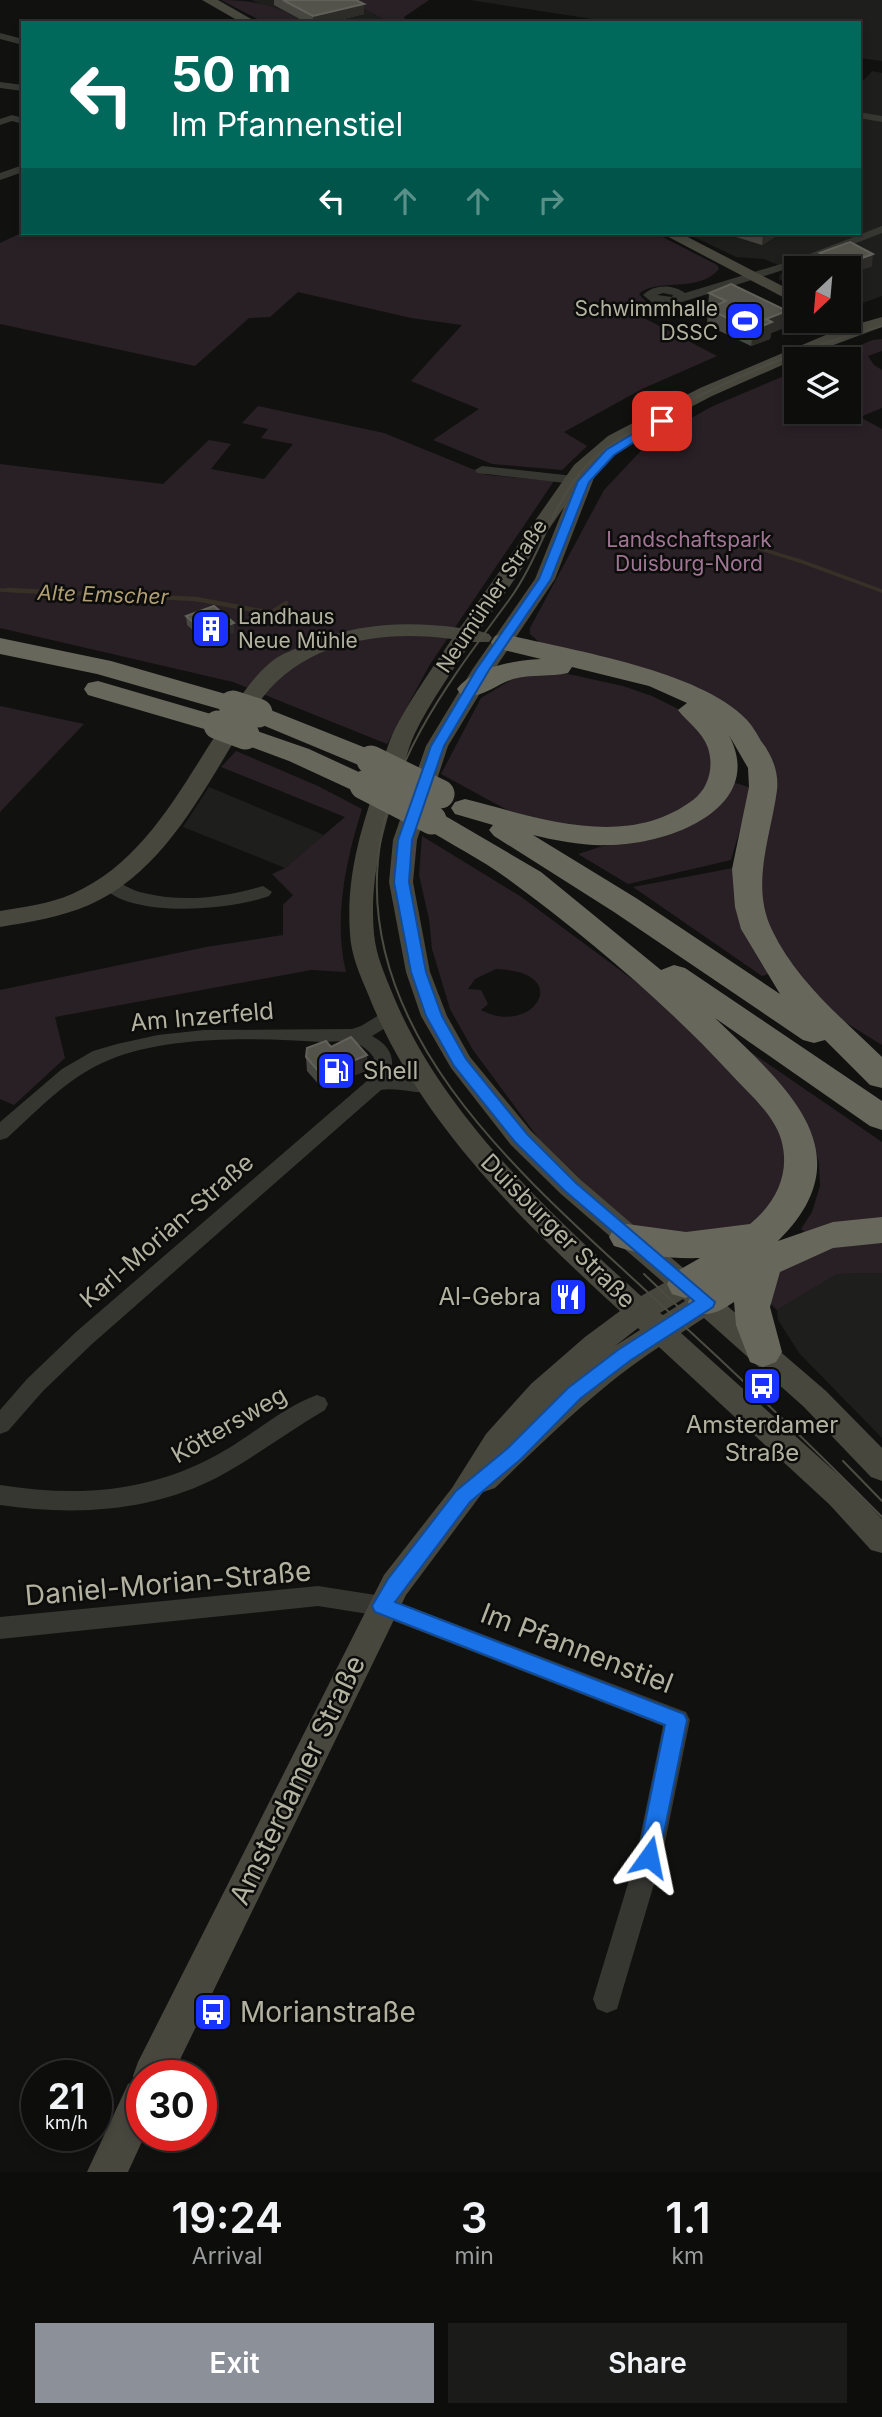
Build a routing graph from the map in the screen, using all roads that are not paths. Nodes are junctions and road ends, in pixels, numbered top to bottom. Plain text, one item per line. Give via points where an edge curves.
1 (208, 0) edge
2 (248, 21) edge
3 (0, 36) edge
4 (21, 42) edge
5 (0, 85) edge
6 (21, 88) edge
7 (861, 115) edge
8 (21, 120) edge
9 (882, 120) edge
10 (0, 122) edge
11 (21, 169) edge
12 (0, 177) edge
13 (882, 229) edge
14 (673, 235) edge
15 (748, 274) junction
16 (784, 292) edge
17 (677, 295) dead end
18 (882, 321) edge
19 (861, 327) edge
20 (831, 333) edge
21 (846, 333) edge
22 (850, 333) edge
23 (829, 340) junction
24 (826, 347) edge
25 (784, 368) edge
26 (482, 470) dead end
27 (578, 480) junction
28 (463, 639) junction
29 (0, 646) edge
30 (501, 646) junction
31 (565, 667) junction
32 (0, 668) edge
33 (471, 688) junction
34 (238, 719) junction
35 (446, 807) junction
36 (401, 882) joint
37 (109, 884) junction
38 (362, 889) joint
39 (263, 892) dead end
40 (580, 915) junction
41 (0, 919) edge
42 (389, 1015) junction
43 (353, 1035) junction
44 (882, 1078) edge
45 (376, 1084) junction
46 (430, 1086) junction
47 (882, 1118) edge
48 (0, 1133) edge
49 (882, 1230) edge
50 (627, 1237) junction
51 (766, 1246) junction
52 (696, 1293) junction
53 (650, 1322) junction
54 (762, 1352) junction
55 (317, 1404) dead end
56 (0, 1425) edge
57 (882, 1468) edge
58 (0, 1495) edge
59 (463, 1497) joint
60 (882, 1540) edge
61 (382, 1606) junction
62 (0, 1628) edge
63 (607, 2000) dead end
64 (160, 2060) edge
65 (126, 2132) edge
66 (107, 2172) edge

1 - 2 main road
3 - 4 street
5 - 6 street
7 - 9 street
8 - 10 street
11 - 12 street
13 - 15 street via 798,262
14 - 15 main road
15 - 16 main road
15 - 17 street
18 - 19 street, Neumühler Straße
20 - 23 main road
21 - 23 main road, Neumühler Straße
22 - 24 main road, Neumühler Straße
23 - 27 main road, Neumühler Straße via 654,418 601,450
25 - 27 main road, Neumühler Straße via 662,421 610,453
26 - 27 street
27 - 28 main road, Neumühler Straße
27 - 30 main road, Neumühler Straße via 545,579
28 - 30 main road
28 - 37 main road via 352,639 328,643 293,658 256,691 164,832 138,863
28 - 38 main road, Neumühler Straße via 404,733 368,841
29 - 34 highway via 103,667
30 - 31 highway
30 - 33 main road, Neumühler Straße
30 - 44 highway via 658,680 692,694 736,724 752,747 763,778 747,868 756,929 792,988
31 - 33 highway via 512,669
31 - 35 highway via 656,692 686,705 706,721 726,757 723,780 715,794 679,822 613,838 544,830
32 - 34 highway
33 - 36 main road, Neumühler Straße via 438,746 405,840
34 - 35 highway, bridge via 299,755 367,772
35 - 40 highway via 513,868
35 - 44 highway via 587,881
36 - 50 main road, Duisburger Straße via 418,972 434,1016 460,1062 521,1138
37 - 39 street via 130,896 169,903 241,899
37 - 41 main road via 59,907
38 - 42 main road, Duisburger Straße via 362,935
40 - 47 highway
40 - 51 highway via 710,1029 780,1107 796,1134 802,1160 799,1183
42 - 43 street, Am Inzerfeld
42 - 46 main road, Duisburger Straße
43 - 45 street via 383,1055
43 - 48 street, Am Inzerfeld via 229,1036 115,1050 75,1069
45 - 46 street via 397,1081
45 - 56 street, Karl-Morian-Straße via 84,1338
46 - 53 main road, Duisburger Straße via 486,1161
49 - 51 highway via 828,1234 787,1250
50 - 51 highway via 665,1246 730,1242
50 - 52 main road, Duisburger Straße
51 - 52 highway via 746,1247
51 - 54 highway via 750,1304
52 - 53 main road, Amsterdamer Straße
52 - 54 main road, Duisburger Straße
53 - 59 main road, Amsterdamer Straße via 595,1345 542,1392 497,1443
53 - 60 main road, Duisburger Straße via 841,1496
54 - 57 main road, Duisburger Straße via 816,1399
55 - 58 street, Köttersweg via 228,1460 164,1490 127,1499
59 - 61 street, Amsterdamer Straße
61 - 62 street, Daniel-Morian-Straße via 318,1597
61 - 63 street, Im Pfannenstiel via 677,1720 649,1857
61 - 64 street, Amsterdamer Straße
65 - 66 main road

